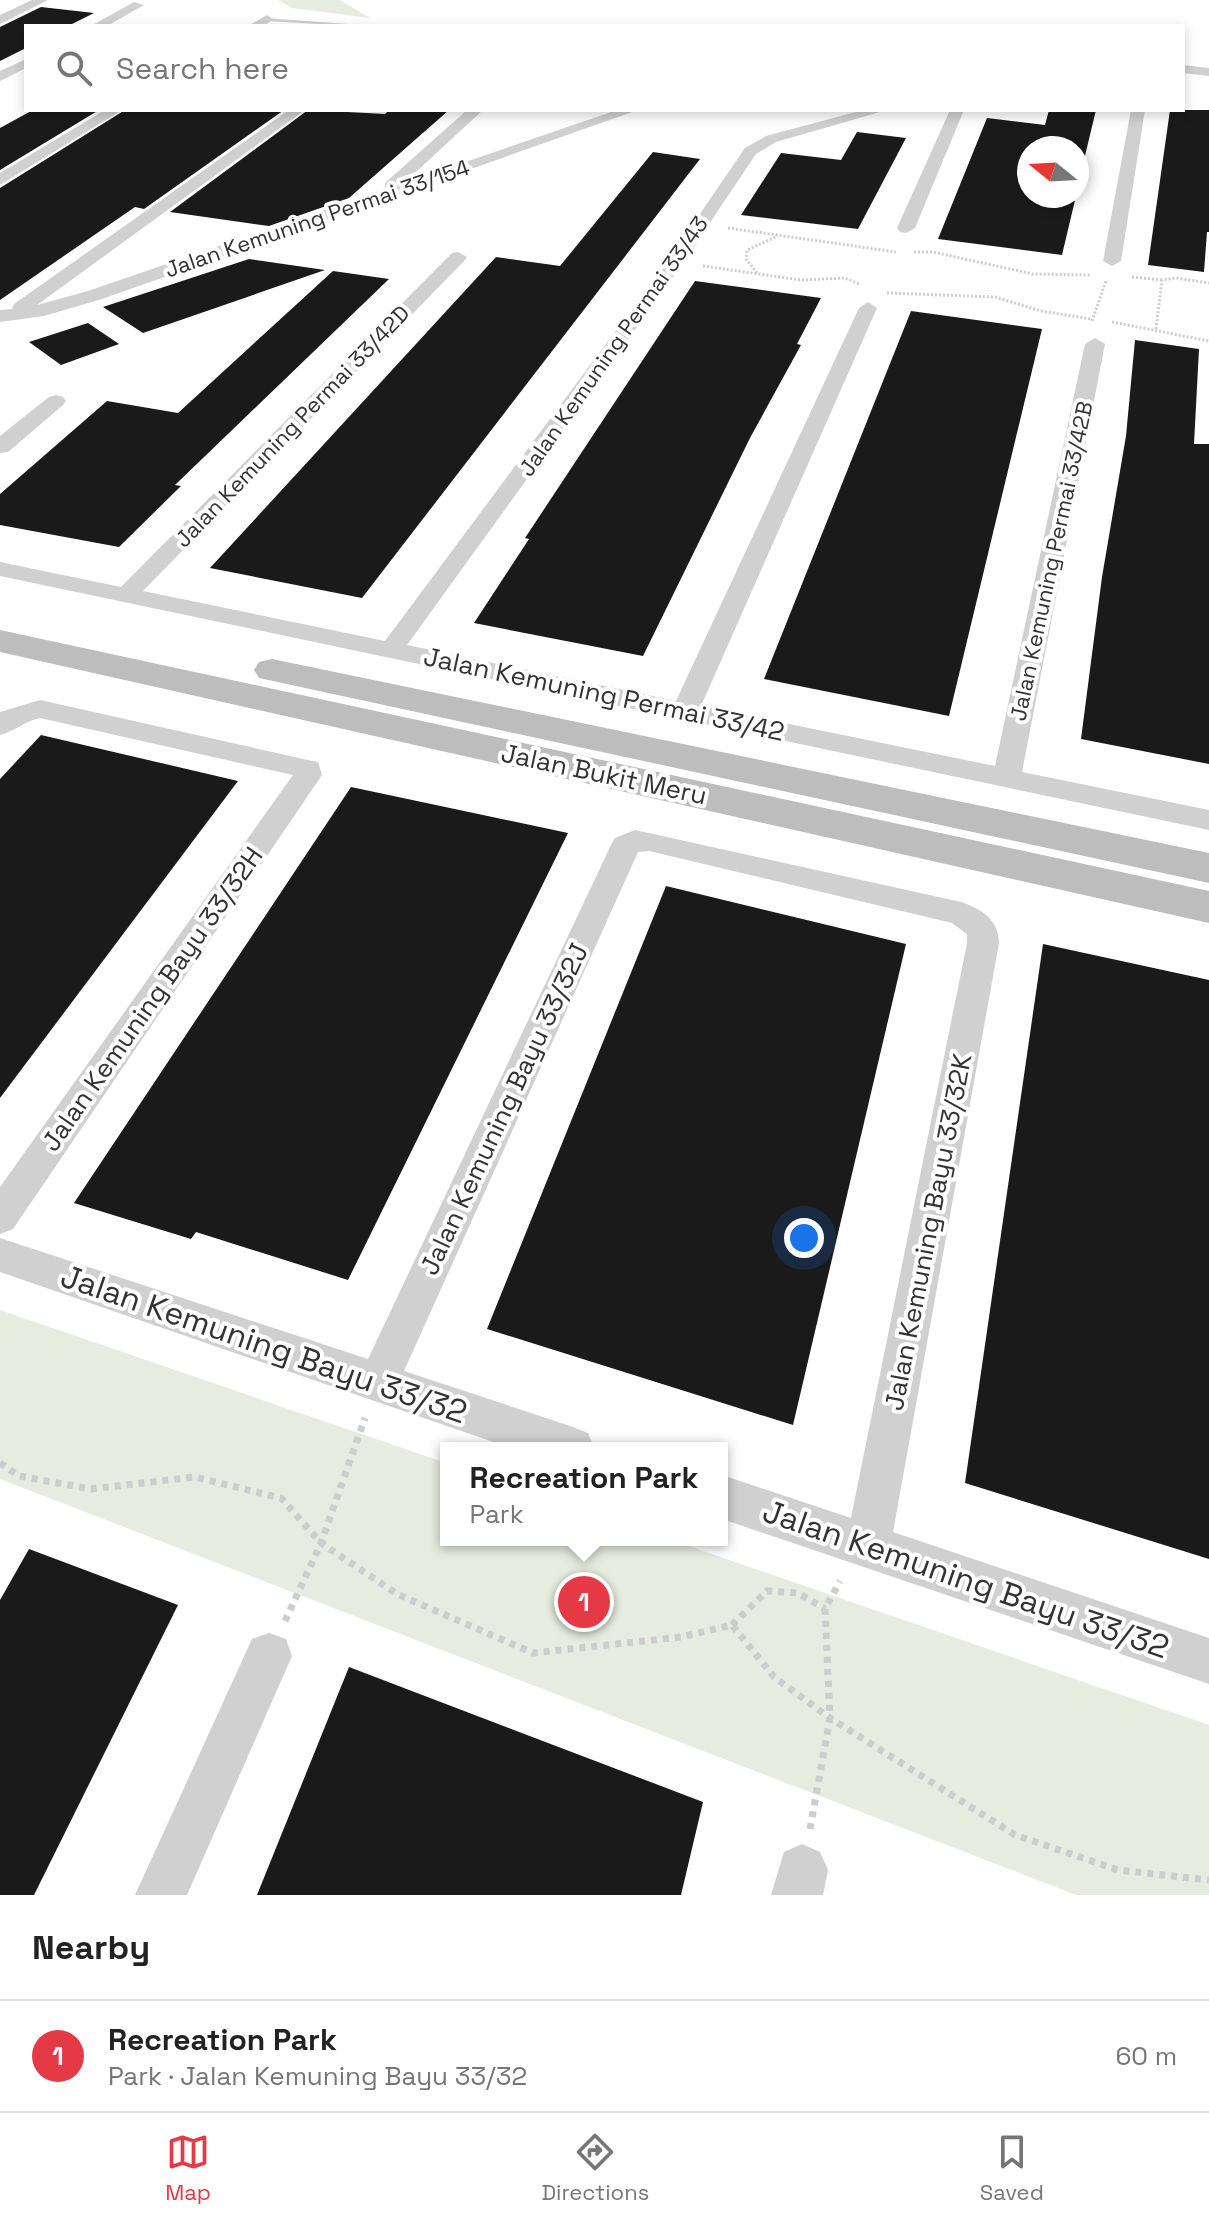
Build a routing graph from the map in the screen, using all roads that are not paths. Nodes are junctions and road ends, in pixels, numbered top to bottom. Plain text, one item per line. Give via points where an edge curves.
1 (42, 0) edge
2 (138, 5) dead end
3 (267, 19) joint
4 (0, 20) edge
5 (101, 24) edge
6 (258, 24) edge
7 (325, 24) edge
8 (24, 64) edge
9 (1185, 69) edge
10 (1209, 72) edge
11 (0, 77) edge
12 (112, 112) edge
13 (295, 112) edge
14 (474, 112) edge
15 (625, 112) edge
16 (873, 112) edge
17 (956, 112) edge
18 (1138, 112) edge
19 (422, 158) junction
20 (456, 170) junction
21 (0, 180) edge
22 (383, 194) junction
23 (906, 228) dead end
24 (458, 257) dead end
25 (1110, 268) road end
26 (73, 270) junction
27 (95, 295) junction
28 (876, 300) road end
29 (6, 316) edge
30 (1095, 344) road end
31 (56, 401) dead end
32 (0, 447) edge
33 (0, 569) edge
34 (126, 595) junction
35 (0, 613) edge
36 (0, 641) edge
37 (391, 650) junction
38 (685, 711) junction
39 (0, 726) edge
40 (1007, 778) junction
41 (1209, 820) edge
42 (635, 840) joint
43 (1209, 868) edge
44 (1209, 907) edge
45 (0, 1217) edge
46 (0, 1255) edge
47 (378, 1383) junction
48 (555, 1442) edge
49 (728, 1499) edge
50 (868, 1545) junction
51 (269, 1656) road end
52 (1209, 1661) edge
53 (161, 1895) edge

1 - 4 street
2 - 5 street
3 - 6 street
3 - 7 lane
8 - 11 street
9 - 10 street
12 - 21 street
13 - 26 street
14 - 19 street
15 - 20 street, Jalan Kemuning Permai 33/154
16 - 37 street, Jalan Kemuning Permai 33/43 via 750,151
17 - 23 street
18 - 25 street
19 - 20 street via 431,166
19 - 22 street
20 - 22 street, Jalan Kemuning Permai 33/154
22 - 27 street, Jalan Kemuning Permai 33/154
24 - 34 street, Jalan Kemuning Permai 33/42D
26 - 27 street via 65,289
26 - 29 street
27 - 29 street, Jalan Kemuning Permai 33/154
28 - 38 street
30 - 40 street, Jalan Kemuning Permai 33/42B
31 - 32 street
33 - 34 street, Jalan Kemuning Permai 33/42
34 - 37 street, Jalan Kemuning Permai 33/42
35 - 43 main road, Jalan Bukit Meru
36 - 44 main road, Jalan Bukit Meru
37 - 38 street, Jalan Kemuning Permai 33/42
38 - 40 street, Jalan Kemuning Permai 33/42
39 - 45 street, Jalan Kemuning Bayu 33/32H via 14,715 40,709 308,769
40 - 41 street, Jalan Kemuning Permai 33/42
42 - 47 street, Jalan Kemuning Bayu 33/32J via 619,858
42 - 50 street, Jalan Kemuning Bayu 33/32K via 961,914 983,932
46 - 47 street, Jalan Kemuning Bayu 33/32
47 - 48 street, Jalan Kemuning Bayu 33/32
49 - 50 street, Jalan Kemuning Bayu 33/32
50 - 52 street, Jalan Kemuning Bayu 33/32
51 - 53 street

